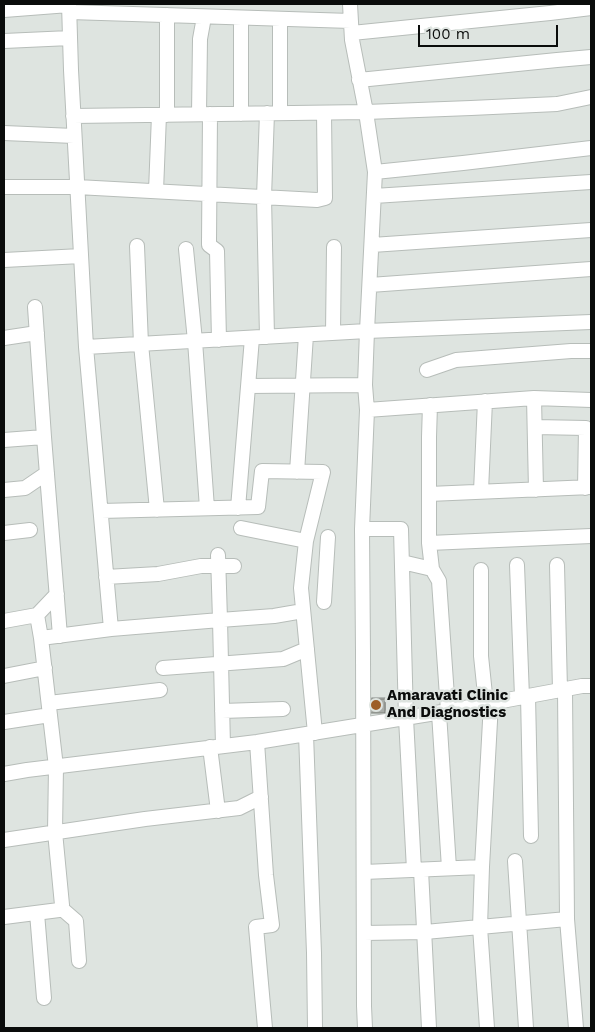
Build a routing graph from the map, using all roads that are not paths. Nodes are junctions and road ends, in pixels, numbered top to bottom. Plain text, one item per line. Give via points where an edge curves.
1 (350, 4) edge
2 (69, 7) edge
3 (591, 8) edge
4 (4, 10) edge
5 (167, 15) junction
6 (204, 16) junction
7 (241, 18) junction
8 (280, 19) junction
9 (351, 27) junction
10 (70, 38) junction
11 (4, 41) edge
12 (591, 57) edge
13 (359, 80) junction
14 (591, 97) edge
15 (366, 112) junction
16 (273, 113) junction
17 (324, 113) junction
18 (205, 114) junction
19 (241, 114) junction
20 (163, 115) junction
21 (73, 116) junction
22 (4, 133) edge
23 (74, 136) junction
24 (591, 148) edge
25 (376, 172) junction
26 (591, 182) edge
27 (4, 187) edge
28 (77, 187) junction
29 (156, 191) junction
30 (210, 194) junction
31 (374, 196) junction
32 (264, 197) junction
33 (591, 230) edge
34 (372, 245) junction
35 (137, 246) dead end
36 (334, 247) dead end
37 (186, 249) dead end
38 (80, 256) junction
39 (4, 260) edge
40 (591, 269) edge
41 (370, 285) junction
42 (35, 307) dead end
43 (591, 322) edge
44 (367, 331) junction
45 (37, 333) junction
46 (333, 333) junction
47 (306, 335) junction
48 (267, 337) junction
49 (4, 338) edge
50 (252, 338) junction
51 (218, 340) junction
52 (195, 341) junction
53 (141, 344) junction
54 (86, 347) junction
55 (591, 352) edge
56 (427, 370) dead end
57 (366, 385) junction
58 (248, 386) junction
59 (303, 386) junction
60 (534, 398) junction
61 (591, 400) edge
62 (485, 401) junction
63 (430, 405) junction
64 (367, 410) junction
65 (535, 427) junction
66 (44, 437) junction
67 (4, 440) edge
68 (297, 472) junction
69 (47, 473) junction
70 (588, 488) edge
71 (4, 490) edge
72 (536, 490) junction
73 (481, 492) junction
74 (429, 494) junction
75 (207, 508) junction
76 (238, 508) junction
77 (157, 510) junction
78 (101, 511) junction
79 (241, 528) dead end
80 (362, 529) junction
81 (30, 530) dead end
82 (4, 533) edge
83 (591, 536) edge
84 (328, 537) dead end
85 (306, 541) junction
86 (429, 543) junction
87 (218, 560) junction
88 (402, 562) junction
89 (304, 564) junction
90 (517, 565) dead end
91 (557, 565) dead end
92 (234, 566) dead end
93 (326, 567) junction
94 (432, 569) junction
95 (481, 570) dead end
96 (106, 577) junction
97 (57, 594) junction
98 (324, 602) dead end
99 (303, 610) junction
100 (37, 615) junction
101 (220, 620) junction
102 (4, 622) edge
103 (111, 629) junction
104 (60, 636) junction
105 (41, 638) junction
106 (307, 649) junction
107 (221, 663) junction
108 (44, 668) junction
109 (163, 668) dead end
110 (4, 676) edge
111 (591, 686) edge
112 (160, 690) dead end
113 (563, 690) junction
114 (525, 697) junction
115 (488, 704) junction
116 (49, 709) junction
117 (283, 709) dead end
118 (222, 711) junction
119 (444, 712) junction
120 (406, 718) junction
121 (4, 722) edge
122 (364, 725) junction
123 (310, 734) junction
124 (257, 742) junction
125 (216, 746) junction
126 (56, 767) junction
127 (4, 774) edge
128 (261, 797) junction
129 (218, 811) junction
130 (55, 832) junction
131 (531, 836) dead end
132 (4, 840) edge
133 (515, 861) dead end
134 (482, 867) junction
135 (448, 868) junction
136 (418, 870) junction
137 (364, 872) junction
138 (61, 908) junction
139 (37, 913) junction
140 (4, 917) edge
141 (567, 919) junction
142 (520, 923) junction
143 (480, 927) junction
144 (425, 932) junction
145 (364, 933) junction
146 (79, 961) dead end
147 (44, 998) dead end
148 (265, 1028) edge
149 (316, 1028) edge
150 (365, 1028) edge
151 (430, 1028) edge
152 (487, 1028) edge
153 (526, 1028) edge
154 (576, 1028) edge

1 - 9 street
2 - 4 street
2 - 5 street
2 - 10 street
3 - 9 street
5 - 6 street
5 - 20 street
6 - 7 street
6 - 18 street via 200,39
7 - 8 street
7 - 19 street
8 - 9 street
8 - 16 street
9 - 13 street
10 - 11 street
10 - 21 street
12 - 13 street
13 - 15 street
14 - 15 street via 557,104
15 - 17 street
15 - 25 street
16 - 17 street
16 - 19 street
16 - 32 street
17 - 32 street via 324,198
18 - 19 street
18 - 20 street
18 - 30 street
20 - 21 street
20 - 29 street
21 - 23 street
22 - 23 street
23 - 28 street
24 - 25 street
25 - 31 street
26 - 31 street
27 - 28 street
28 - 29 street
28 - 38 street
29 - 30 street
30 - 32 street
30 - 51 street via 209,245 217,251
31 - 34 street
32 - 48 street
33 - 34 street
34 - 41 street
35 - 53 street
36 - 46 street
37 - 52 street
38 - 39 street
38 - 54 street
40 - 41 street
41 - 44 street
42 - 45 street
43 - 44 street
44 - 46 street
44 - 57 street
45 - 49 street
45 - 66 street
46 - 47 street
47 - 48 street
47 - 59 street
48 - 50 street
50 - 51 street
50 - 58 street
51 - 52 street
52 - 53 street
52 - 75 street
53 - 54 street
53 - 77 street
54 - 78 street
55 - 56 street via 456,360
57 - 59 street
57 - 64 street
58 - 59 street
58 - 76 street
59 - 68 street
60 - 61 street
60 - 62 street
60 - 65 street
62 - 63 street
62 - 73 street
63 - 64 street
63 - 74 street
64 - 80 street
65 - 70 street via 586,428
65 - 72 street
66 - 67 street
66 - 69 street
68 - 76 street via 262,470 258,507
68 - 85 street via 323,472
69 - 71 street via 25,488
69 - 97 street
70 - 72 street
72 - 73 street
73 - 74 street
74 - 86 street
75 - 76 street
75 - 77 street
77 - 78 street
78 - 96 street
79 - 85 street
80 - 88 street via 401,529
80 - 122 street
81 - 82 street
83 - 86 street
84 - 93 street
85 - 89 street
86 - 94 street
87 - 92 street
87 - 96 street via 158,574
87 - 101 street
88 - 94 street
88 - 120 street
89 - 93 street
89 - 99 street
90 - 114 street
91 - 113 street
93 - 98 street
94 - 119 street via 439,581
95 - 115 street via 481,656
96 - 103 street
97 - 100 street
97 - 104 street
99 - 101 street
99 - 106 street
100 - 102 street
100 - 105 street
101 - 103 street
101 - 107 street
103 - 104 street
104 - 105 street
105 - 108 street
106 - 107 street via 283,659
106 - 123 street
107 - 109 street
107 - 118 street
108 - 110 street
108 - 116 street
111 - 113 street
112 - 116 street
113 - 114 street
113 - 141 street
114 - 115 street
114 - 131 street
115 - 119 street
115 - 134 street
116 - 121 street
116 - 126 street
117 - 118 street
118 - 125 street
119 - 120 street
119 - 135 street
120 - 122 street
120 - 136 street
122 - 123 street
122 - 137 street
123 - 124 street
123 - 149 street
124 - 125 street
124 - 128 street
125 - 126 street
125 - 129 street
126 - 127 street
126 - 130 street
128 - 129 street via 239,808
128 - 148 street via 272,925 256,927
129 - 130 street
130 - 132 street
130 - 138 street
133 - 142 street
134 - 135 street
134 - 143 street
135 - 136 street
136 - 137 street
136 - 144 street
137 - 145 street
138 - 139 street
138 - 146 street via 76,921
139 - 140 street
139 - 147 street
141 - 142 street
141 - 154 street
142 - 143 street
142 - 153 street
143 - 144 street
143 - 152 street
144 - 145 street
144 - 151 street
145 - 150 street

